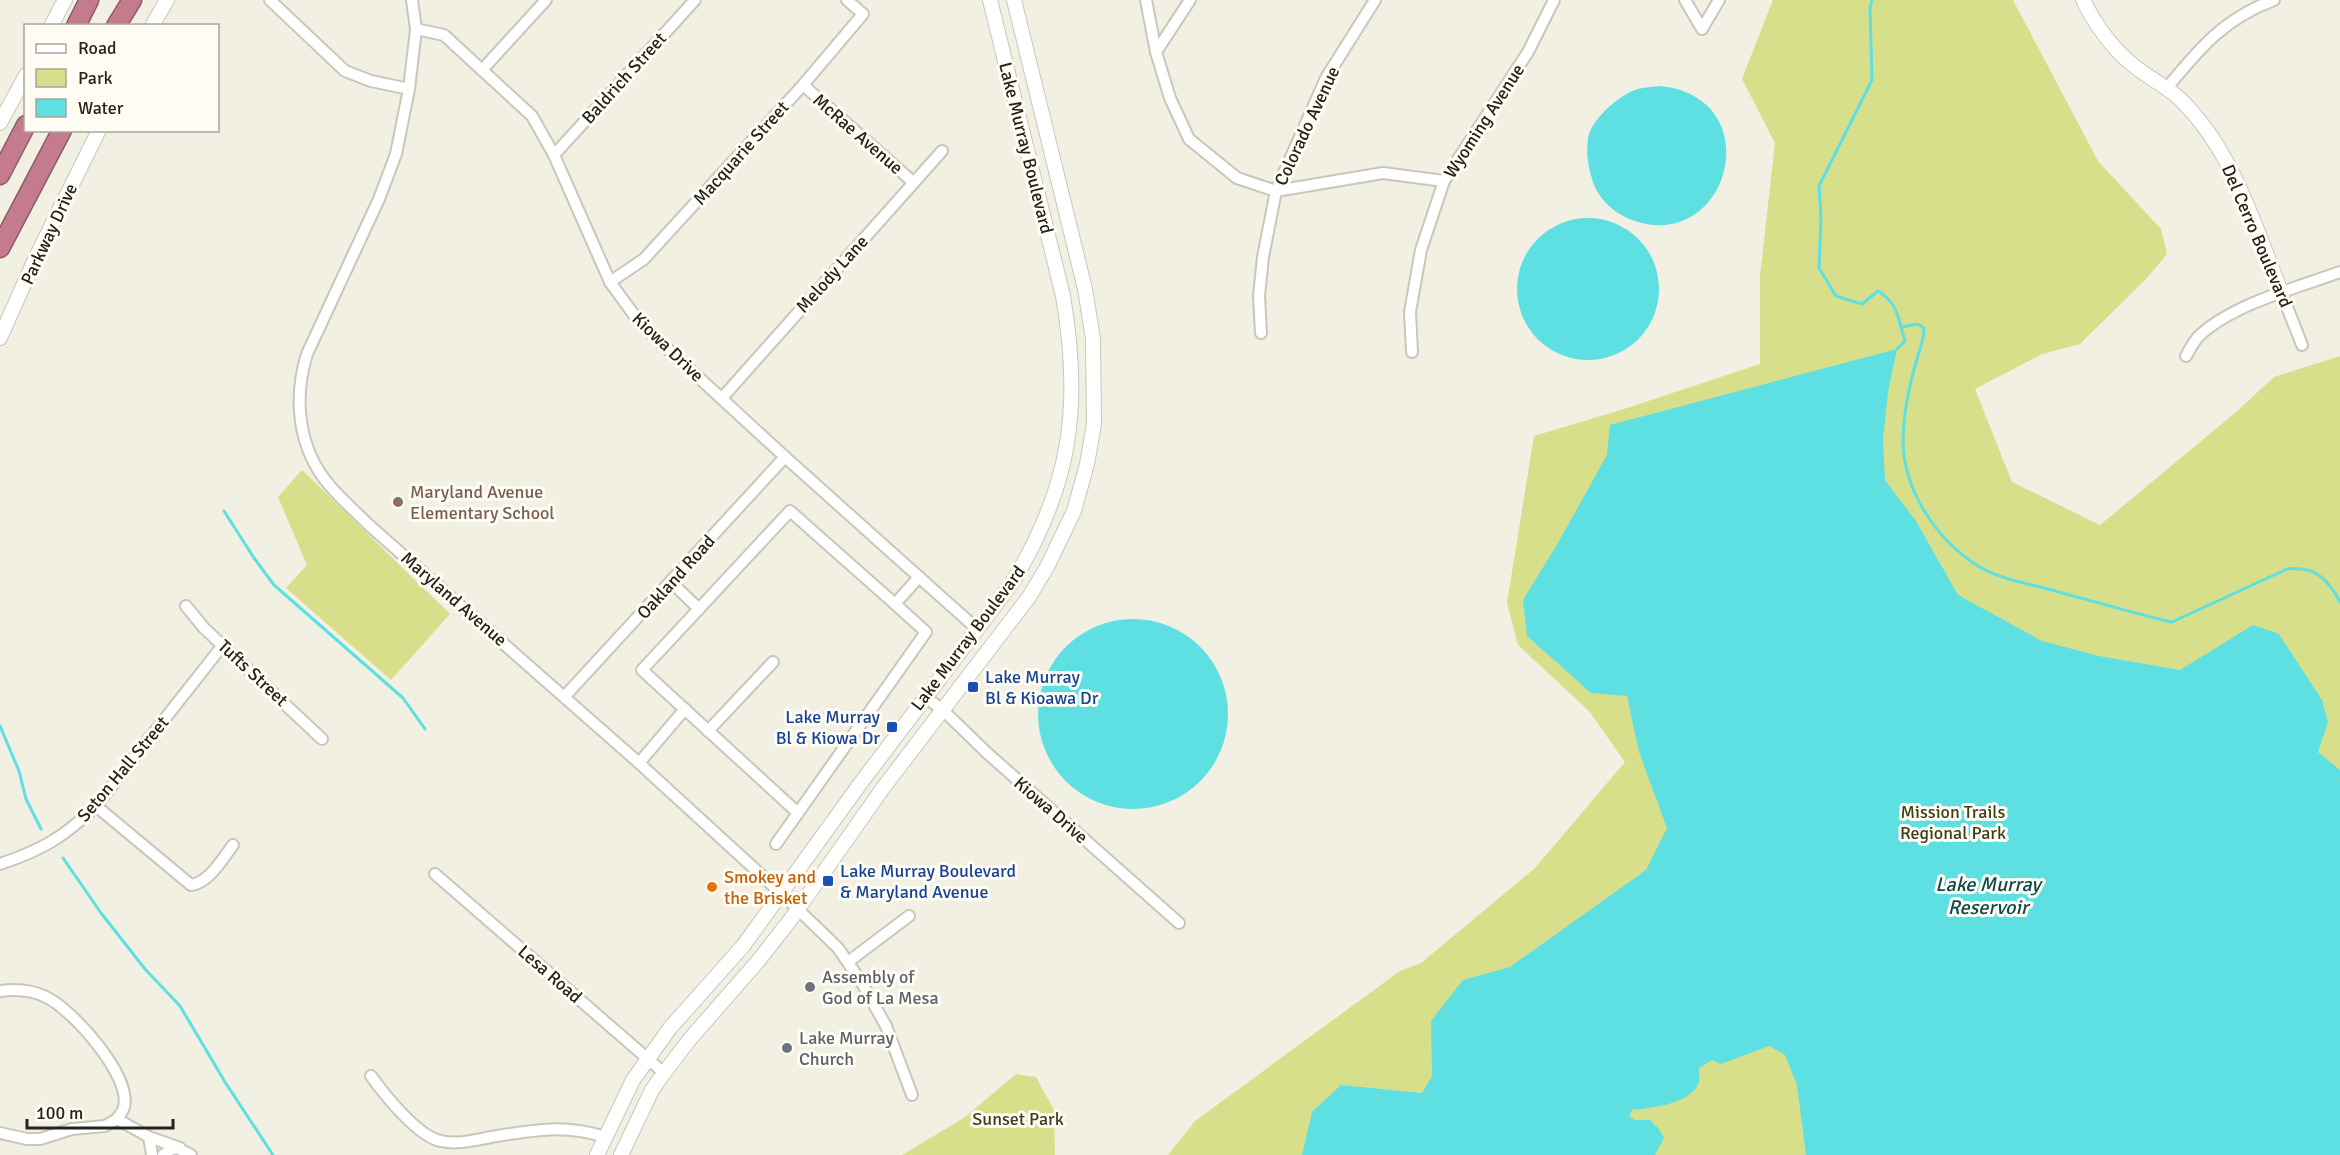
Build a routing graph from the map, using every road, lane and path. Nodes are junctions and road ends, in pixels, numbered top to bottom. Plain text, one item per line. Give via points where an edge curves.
1 (65, 0) edge
2 (89, 0) edge
3 (132, 0) edge
4 (166, 0) edge
5 (270, 0) edge
6 (412, 0) edge
7 (546, 0) edge
8 (695, 0) edge
9 (847, 0) edge
10 (990, 0) edge
11 (1146, 0) edge
12 (1190, 0) edge
13 (1375, 0) edge
14 (1554, 0) edge
15 (1685, 0) edge
16 (1719, 0) edge
17 (2083, 0) edge
18 (2274, 0) edge
19 (1016, 6) edge
20 (995, 19) junction
21 (52, 24) edge
22 (77, 24) edge
23 (117, 24) edge
24 (153, 24) edge
25 (416, 29) junction
26 (1156, 52) junction
27 (482, 70) junction
28 (24, 79) edge
29 (803, 85) junction
30 (408, 89) junction
31 (2166, 89) junction
32 (0, 123) edge
33 (24, 129) edge
34 (61, 132) edge
35 (98, 132) edge
36 (942, 151) dead end
37 (554, 155) junction
38 (0, 175) edge
39 (1444, 181) junction
40 (913, 182) junction
41 (1276, 191) junction
42 (0, 249) edge
43 (2340, 272) edge
44 (610, 282) junction
45 (2282, 294) junction
46 (1261, 333) dead end
47 (0, 338) edge
48 (2302, 345) dead end
49 (1412, 352) dead end
50 (2186, 356) dead end
51 (722, 398) junction
52 (785, 458) junction
53 (919, 577) junction
54 (671, 582) junction
55 (895, 604) junction
56 (186, 606) dead end
57 (699, 609) junction
58 (977, 629) junction
59 (223, 645) junction
60 (773, 662) dead end
61 (565, 696) junction
62 (925, 696) junction
63 (685, 709) junction
64 (942, 710) junction
65 (708, 731) junction
66 (322, 739) dead end
67 (639, 763) junction
68 (96, 806) junction
69 (798, 813) junction
70 (776, 844) dead end
71 (233, 845) dead end
72 (0, 864) edge
73 (435, 874) dead end
74 (782, 894) junction
75 (798, 910) junction
76 (909, 916) dead end
77 (1179, 923) dead end
78 (848, 962) junction
79 (0, 991) edge
80 (648, 1059) junction
81 (664, 1073) junction
82 (372, 1076) dead end
83 (912, 1095) dead end
84 (117, 1119) junction
85 (0, 1133) edge
86 (149, 1137) junction
87 (605, 1137) junction
88 (180, 1148) junction
89 (152, 1155) edge
90 (163, 1155) edge
91 (191, 1155) edge
92 (597, 1155) edge
93 (621, 1155) edge

1 - 21 main road
2 - 22 highway
3 - 23 highway
4 - 24 main road
5 - 30 street via 345,71
6 - 25 street, Maryland Avenue
7 - 27 street
8 - 37 street, Baldrich Street
9 - 29 street, Macquarie Street via 863,14
10 - 20 main road, Lake Murray Boulevard
11 - 26 street
12 - 26 street
13 - 41 street, Colorado Avenue via 1326,78
14 - 39 street, Wyoming Avenue via 1528,52
15 - 16 street via 1702,29
17 - 31 main road, Del Cerro Boulevard via 2119,52
18 - 31 street via 2229,23 2204,43
19 - 20 main road
19 - 64 main road, Lake Murray Boulevard via 1085,289 1093,339 1094,424 1074,511 1047,567 1029,597
20 - 58 main road, Lake Murray Boulevard via 1063,296 1070,339 1070,423 1065,462 1040,533 1012,583
25 - 27 street, Kiowa Drive via 444,35
25 - 30 street, Maryland Avenue
26 - 41 street via 1170,98 1189,140 1237,178
27 - 37 street, Kiowa Drive via 532,116
28 - 32 main road
29 - 40 street, McRae Avenue
29 - 44 street, Macquarie Street via 644,258
30 - 61 street, Maryland Avenue via 396,154 379,199 304,361 298,396 304,438 322,476 370,526
31 - 45 main road, Del Cerro Boulevard via 2181,100 2217,145 2241,192
33 - 38 highway
34 - 42 highway
35 - 47 main road, Parkway Drive
36 - 40 street, Melody Lane
37 - 44 street, Kiowa Drive
39 - 41 street via 1383,173
39 - 49 street, Wyoming Avenue via 1420,250 1410,312
40 - 51 street, Melody Lane
41 - 46 street, Colorado Avenue via 1262,267
43 - 45 street
44 - 51 street, Kiowa Drive via 658,341
45 - 48 street, Del Cerro Boulevard
45 - 50 street via 2243,307 2219,321 2198,337
51 - 52 street, Kiowa Drive
52 - 53 street, Kiowa Drive
52 - 54 street, Oakland Road
53 - 55 street
53 - 58 street, Kiowa Drive
54 - 57 street
54 - 61 street, Oakland Road
55 - 57 street via 790,511
55 - 69 street via 926,632
56 - 59 street, Tufts Street
57 - 63 street via 642,670
58 - 62 main road, Lake Murray Boulevard
59 - 66 street, Tufts Street
59 - 68 street, Seton Hall Street
60 - 65 street
61 - 67 street, Maryland Avenue
62 - 64 street, Kiowa Drive
62 - 74 main road, Lake Murray Boulevard
63 - 65 street
63 - 67 street
64 - 75 main road, Lake Murray Boulevard
64 - 77 street, Kiowa Drive
65 - 69 street
67 - 74 street, Maryland Avenue
68 - 71 street via 191,885 207,876
68 - 72 street, Seton Hall Street via 64,834 34,852
69 - 70 street
73 - 80 street, Lesa Road
74 - 75 street, Maryland Avenue
74 - 80 main road, Lake Murray Boulevard
75 - 78 street, Maryland Avenue
75 - 81 main road, Lake Murray Boulevard
76 - 78 street
78 - 83 street, Maryland Avenue via 886,1026
79 - 84 street via 28,991 65,1008 118,1074 124,1107
80 - 81 street, Lesa Road
80 - 87 main road, Lake Murray Boulevard via 628,1089
81 - 93 main road, Lake Murray Boulevard
82 - 87 street via 398,1110 440,1141 460,1143 540,1128
84 - 85 street via 40,1138
84 - 86 street
86 - 88 street
86 - 89 street
87 - 92 main road, Lake Murray Boulevard
88 - 90 street
88 - 91 street

